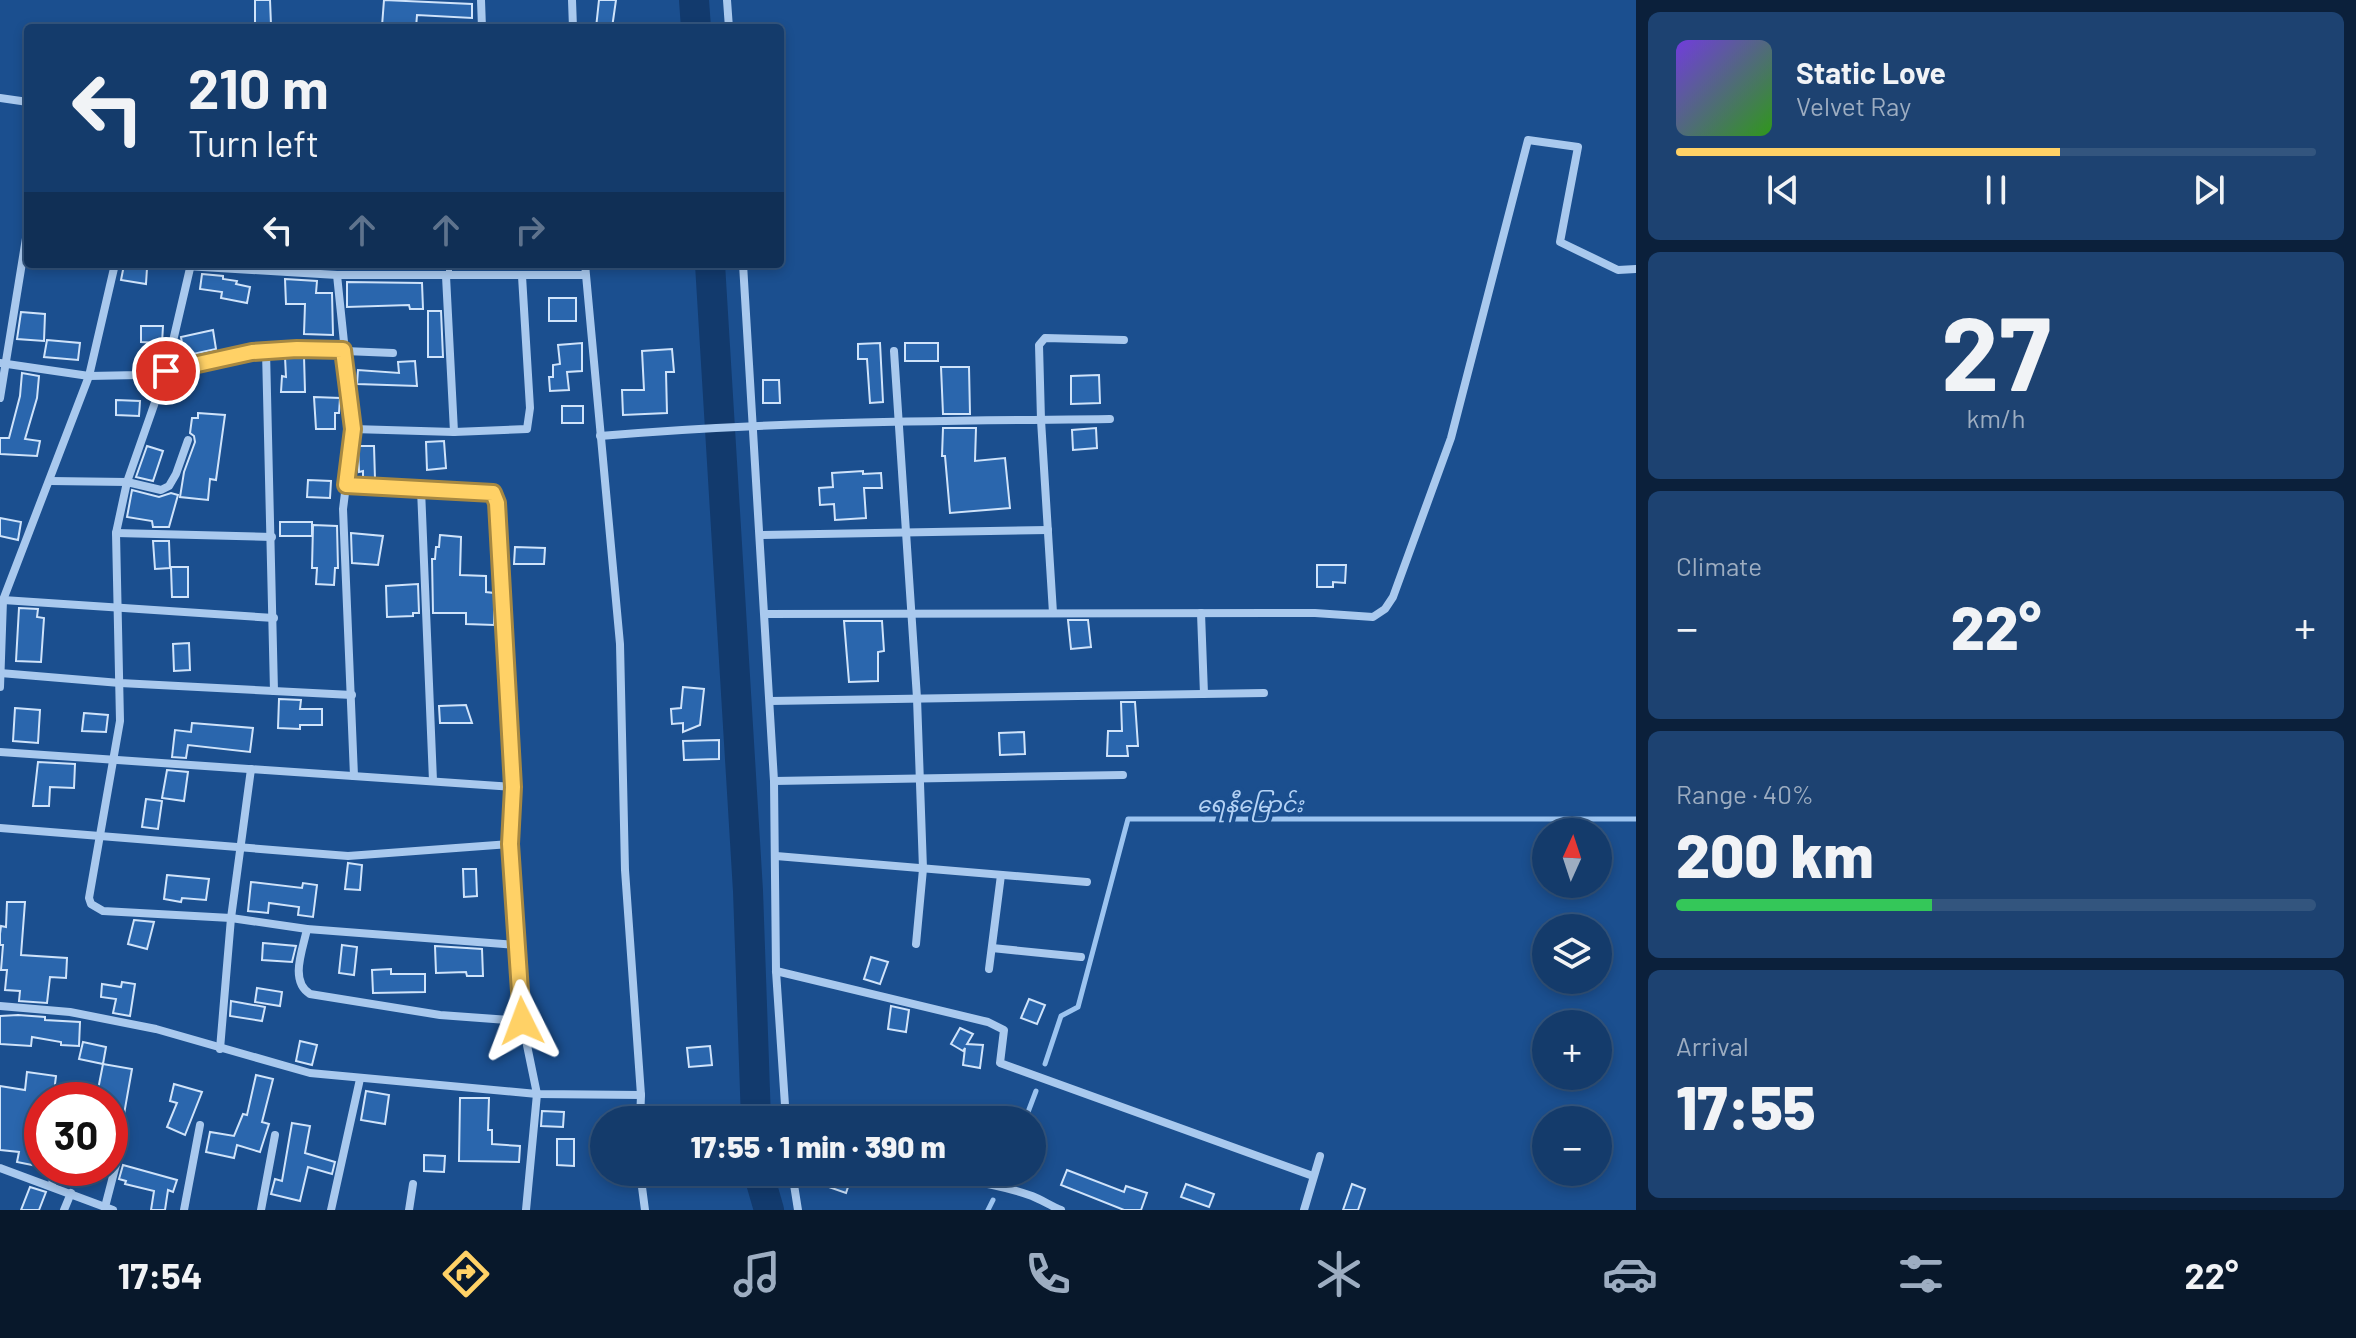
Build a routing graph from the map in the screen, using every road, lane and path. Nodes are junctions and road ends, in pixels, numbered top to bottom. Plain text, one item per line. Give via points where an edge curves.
1 (481, 0) edge
2 (572, 0) edge
3 (727, 0) edge
4 (482, 24) edge
5 (573, 24) edge
6 (729, 24) edge
7 (0, 98) edge
8 (24, 101) edge
9 (24, 247) edge
10 (114, 268) edge
11 (189, 268) edge
12 (243, 268) edge
13 (448, 268) edge
14 (492, 268) edge
15 (585, 268) edge
16 (743, 268) edge
17 (1636, 269) edge
18 (337, 275) junction
19 (585, 275) junction
20 (447, 276) junction
21 (492, 276) junction
22 (522, 276) junction
23 (1124, 340) dead end
24 (343, 350) junction
25 (266, 351) junction
26 (894, 351) dead end
27 (393, 353) dead end
28 (2, 364) edge
29 (166, 371) junction
30 (89, 376) junction
31 (0, 398) edge
32 (1110, 419) dead end
33 (1041, 420) junction
34 (897, 421) junction
35 (753, 425) junction
36 (353, 429) junction
37 (454, 432) junction
38 (600, 436) junction
39 (188, 440) dead end
40 (51, 481) junction
41 (127, 482) junction
42 (346, 485) junction
43 (421, 489) junction
44 (1048, 530) junction
45 (904, 532) junction
46 (116, 533) junction
47 (761, 535) junction
48 (272, 537) junction
49 (3, 600) junction
50 (115, 607) junction
51 (911, 613) junction
52 (1053, 613) junction
53 (1201, 613) junction
54 (765, 614) junction
55 (274, 618) junction
56 (0, 673) edge
57 (120, 683) junction
58 (0, 687) edge
59 (274, 691) junction
60 (1264, 693) dead end
61 (1204, 694) junction
62 (352, 695) junction
63 (917, 698) junction
64 (770, 701) junction
65 (0, 752) edge
66 (115, 760) junction
67 (251, 769) junction
68 (1123, 775) dead end
69 (354, 776) junction
70 (920, 778) junction
71 (433, 781) junction
72 (774, 781) junction
73 (513, 787) junction
74 (0, 828) edge
75 (99, 836) junction
76 (510, 844) junction
77 (240, 847) junction
78 (776, 856) junction
79 (923, 869) junction
80 (1001, 875) junction
81 (1087, 882) dead end
82 (231, 918) junction
83 (307, 929) junction
84 (916, 944) dead end
85 (517, 945) junction
86 (992, 948) junction
87 (1081, 957) dead end
88 (989, 969) dead end
89 (776, 971) junction
90 (0, 1006) edge
91 (522, 1021) junction
92 (220, 1049) junction
93 (360, 1079) junction
94 (537, 1094) junction
95 (641, 1095) junction
96 (641, 1106) edge
97 (785, 1106) edge
98 (200, 1125) dead end
99 (275, 1135) dead end
100 (1320, 1156) dead end
101 (0, 1168) edge
102 (24, 1176) edge
103 (1313, 1176) junction
104 (413, 1184) dead end
105 (52, 1186) edge
106 (114, 1186) edge
107 (642, 1186) edge
108 (794, 1186) edge
109 (992, 1186) edge
110 (71, 1193) junction
111 (1042, 1207) edge
112 (109, 1209) edge
113 (64, 1210) edge
114 (184, 1210) edge
115 (261, 1210) edge
116 (331, 1210) edge
117 (409, 1210) edge
118 (526, 1210) edge
119 (645, 1210) edge
120 (798, 1210) edge
121 (1061, 1210) edge
122 (1304, 1210) edge

1 - 4 street
2 - 5 street
3 - 6 street
7 - 8 street
9 - 28 street
10 - 30 street
11 - 29 street
12 - 18 street
13 - 20 lane
14 - 21 street
15 - 19 street
16 - 35 street
17 - 53 street via 1618,270 1560,242 1578,147 1528,140 1451,438 1385,609 1373,617
18 - 20 street
18 - 24 street
19 - 22 street
19 - 38 street
20 - 21 street
20 - 37 street
21 - 22 street
22 - 37 street via 527,429
23 - 33 street via 1041,340
24 - 25 street
24 - 27 street
24 - 36 street
25 - 29 street
25 - 48 street
26 - 34 street
28 - 30 street
28 - 31 street
29 - 30 street
29 - 41 street
30 - 40 street
32 - 33 street
33 - 34 street
33 - 44 street
34 - 35 street
34 - 45 street
35 - 38 street
35 - 47 street
36 - 37 street
36 - 42 street
38 - 95 street via 620,644 625,870
39 - 41 street via 169,486 161,490
40 - 41 street
40 - 49 street
41 - 46 street
42 - 43 street
42 - 62 street
43 - 71 street
43 - 73 street via 493,493 497,503
44 - 45 street
44 - 52 street
45 - 47 street
45 - 51 street
46 - 48 street
46 - 50 street
47 - 54 street
48 - 55 street
49 - 50 street
49 - 56 street
50 - 55 street
50 - 57 street
51 - 52 street
51 - 54 street
51 - 63 street
52 - 53 street
53 - 61 street
54 - 64 street
55 - 59 street
56 - 57 street
56 - 58 street
57 - 59 street
57 - 66 street
59 - 62 street
60 - 61 street
61 - 63 street
62 - 69 street
63 - 64 street
63 - 70 street
64 - 72 street
65 - 66 street
66 - 67 street
66 - 75 street
67 - 69 street
67 - 77 street
68 - 70 street
69 - 71 street
70 - 72 street
70 - 79 street
71 - 73 street
72 - 78 street
73 - 76 street
74 - 75 street
75 - 77 street
75 - 82 street via 89,898 94,907
76 - 77 street via 348,856
76 - 85 street
77 - 82 street
78 - 79 street
78 - 89 street
79 - 80 street
79 - 84 street
80 - 81 street
80 - 86 street
82 - 83 street
82 - 92 street
83 - 85 street
83 - 91 street via 298,980 300,989 310,994 440,1015
85 - 91 street
86 - 87 street
86 - 88 street
89 - 97 street
89 - 103 street via 988,1022 1004,1030 1000,1063
90 - 92 street via 70,1012 156,1029
91 - 94 street
92 - 93 street via 310,1073
93 - 94 street
93 - 116 street
94 - 95 street
94 - 118 street
95 - 96 street
98 - 114 street
99 - 115 street
100 - 103 street
101 - 102 street
103 - 122 street
104 - 117 street
105 - 110 street
106 - 112 street
107 - 119 street
108 - 120 street
109 - 111 street via 1036,1197
110 - 112 street
110 - 113 street
111 - 121 street

